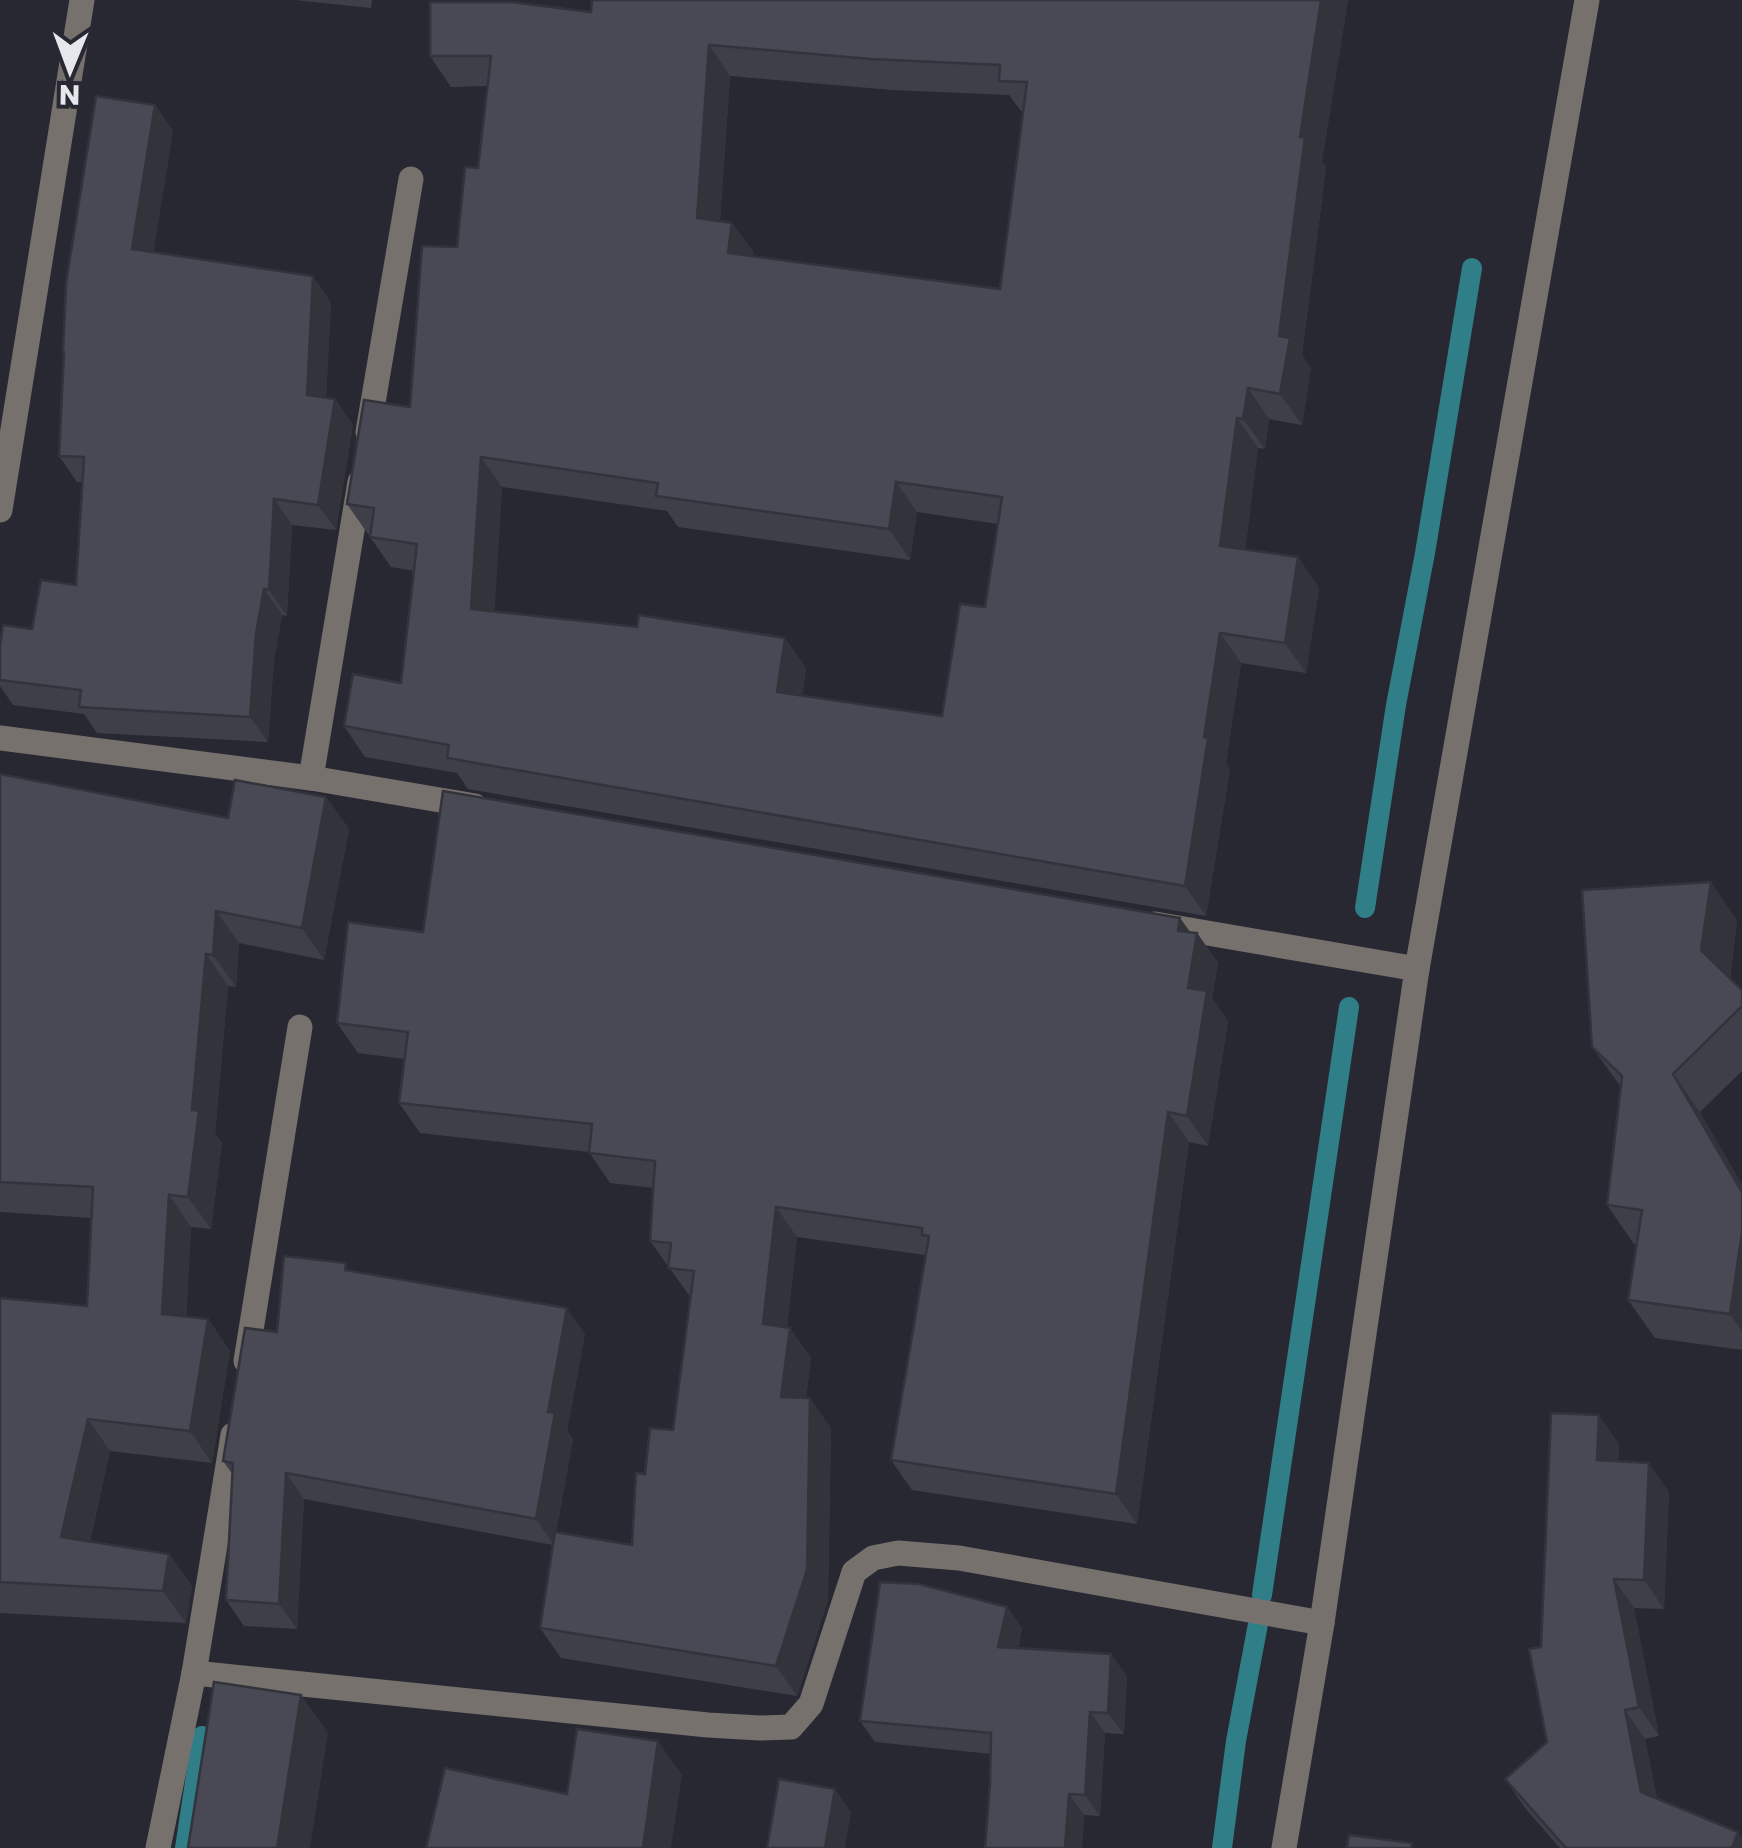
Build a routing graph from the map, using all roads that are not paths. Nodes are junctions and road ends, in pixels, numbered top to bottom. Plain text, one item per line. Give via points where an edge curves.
1 (82, 0) edge
2 (1587, 0) edge
3 (410, 179) dead end
4 (0, 510) edge
5 (0, 738) edge
6 (311, 778) junction
7 (505, 811) edge
8 (1126, 918) edge
9 (1417, 969) junction
10 (300, 1026) dead end
11 (242, 1380) edge
12 (236, 1418) edge
13 (1322, 1623) junction
14 (194, 1674) junction
15 (158, 1848) edge
16 (1284, 1848) edge

1 - 4 street
2 - 9 street
3 - 6 street
5 - 6 street
6 - 7 street
8 - 9 street
9 - 13 street
10 - 11 street
12 - 14 street
13 - 14 street via 898,1553 872,1558 854,1572 811,1704 791,1726 708,1725
13 - 16 street
14 - 15 street

